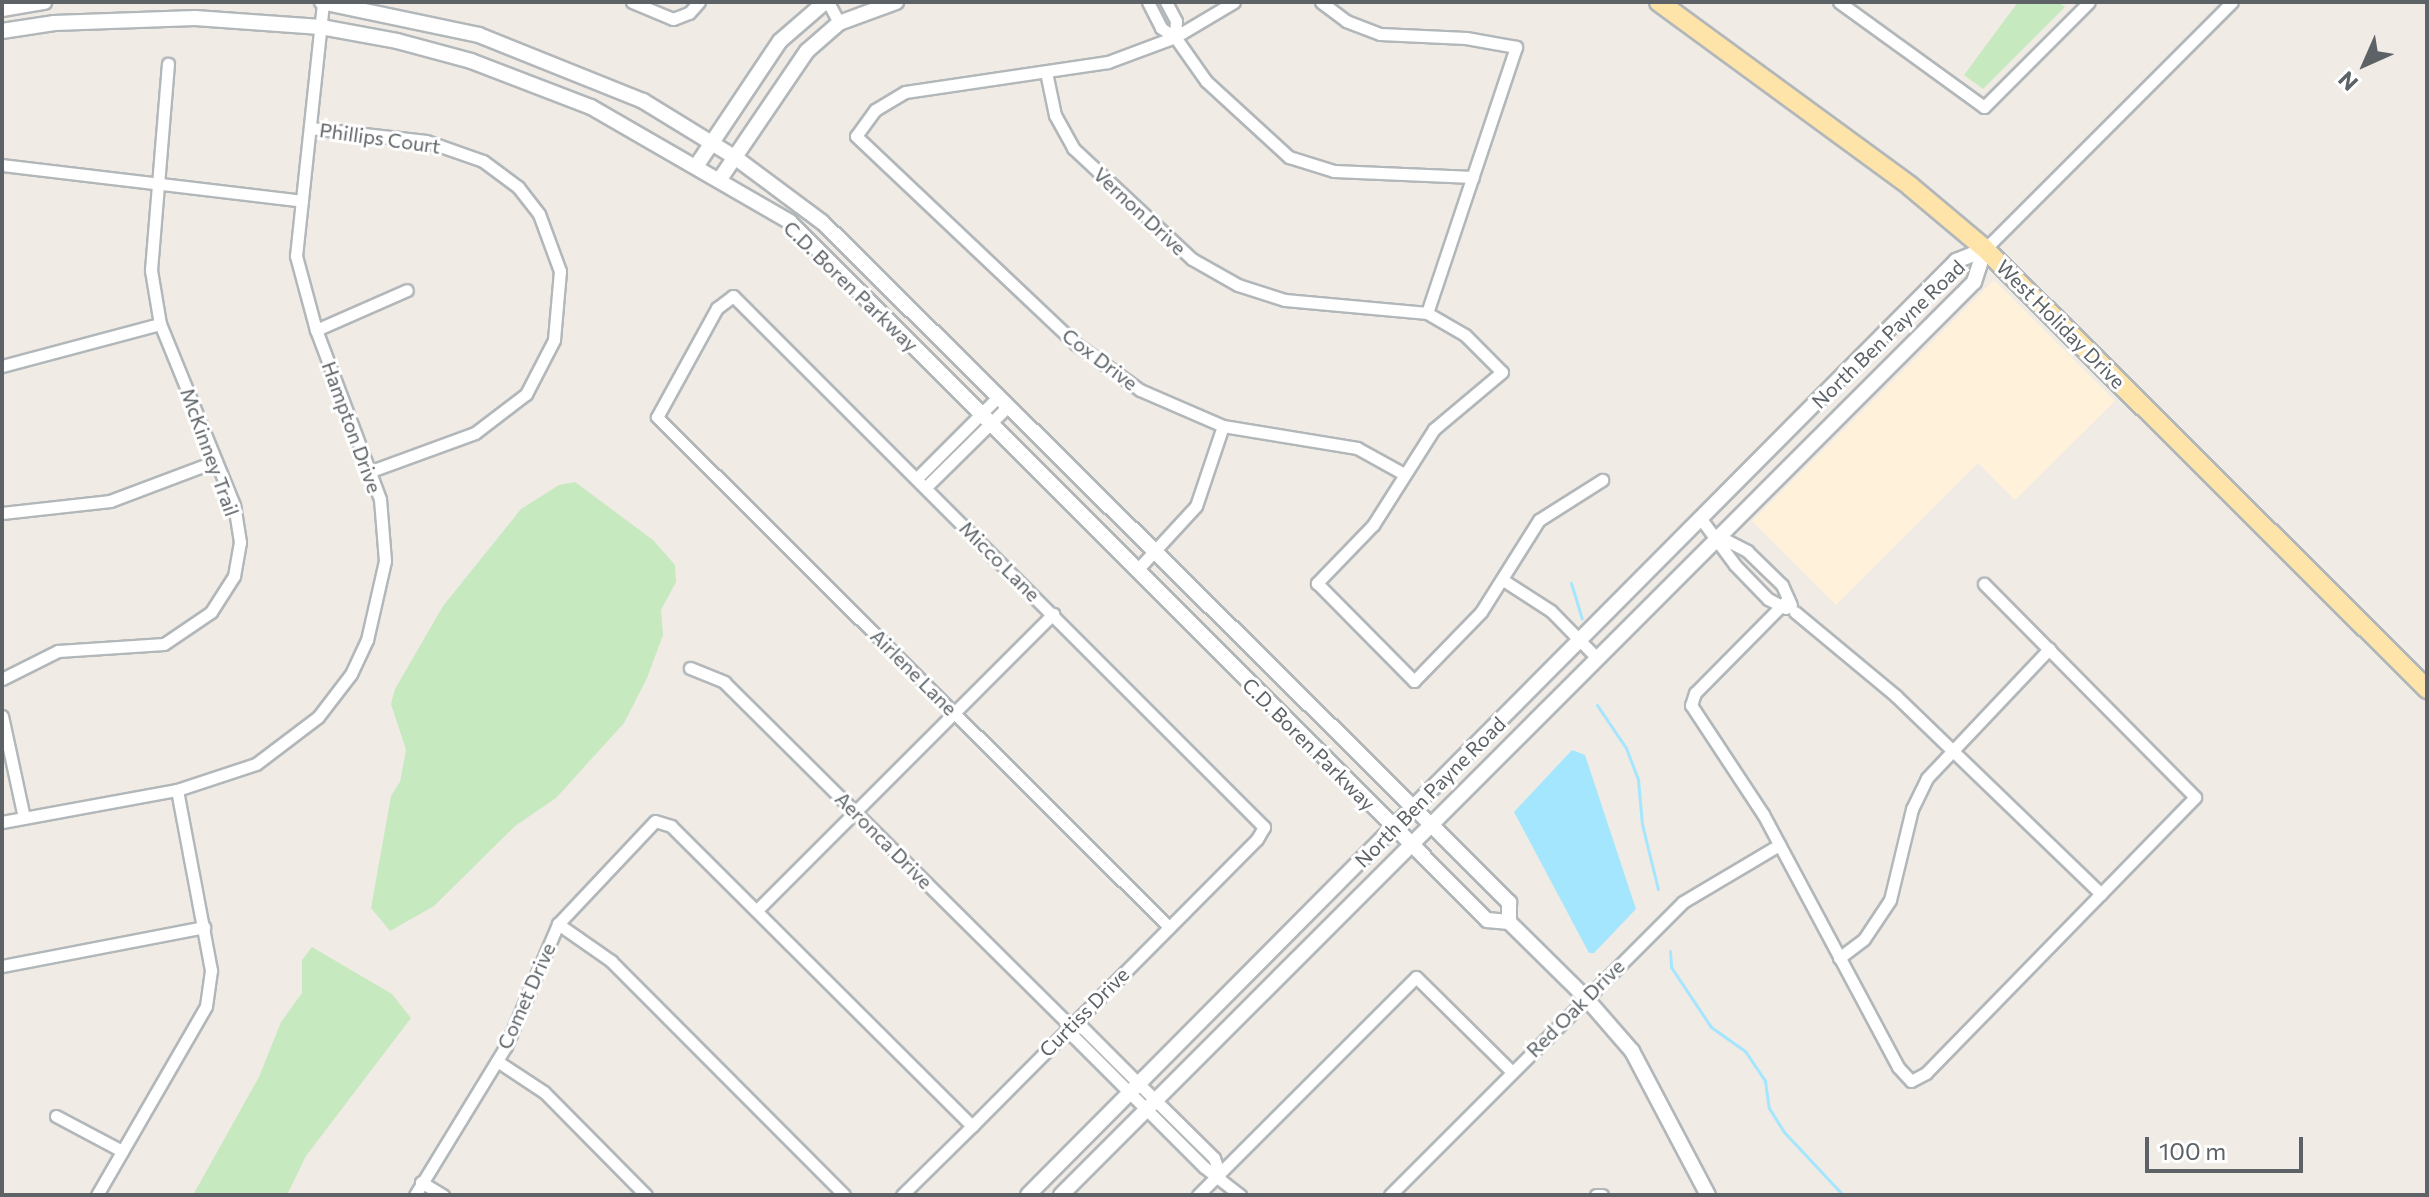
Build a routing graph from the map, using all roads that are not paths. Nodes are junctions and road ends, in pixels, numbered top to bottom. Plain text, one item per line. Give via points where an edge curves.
1 (44, 2) edge
2 (52, 2) edge
3 (323, 2) edge
4 (632, 2) edge
5 (699, 2) edge
6 (826, 2) edge
7 (896, 2) edge
8 (1148, 2) edge
9 (1166, 2) edge
10 (1234, 2) edge
11 (1321, 2) edge
12 (1659, 2) edge
13 (1839, 2) edge
14 (2232, 2) edge
15 (2082, 4) edge
16 (2, 9) edge
17 (54, 23) junction
18 (839, 23) junction
19 (321, 27) junction
20 (2, 31) edge
21 (1175, 37) junction
22 (168, 64) dead end
23 (1046, 72) junction
24 (310, 128) junction
25 (712, 142) junction
26 (736, 158) junction
27 (2, 165) edge
28 (697, 165) junction
29 (1473, 177) junction
30 (720, 179) junction
31 (158, 185) junction
32 (302, 201) junction
33 (1985, 249) junction
34 (407, 290) dead end
35 (733, 296) joint
36 (1427, 313) junction
37 (160, 324) junction
38 (316, 330) junction
39 (1874, 345) junction
40 (1893, 363) junction
41 (2, 366) edge
42 (1004, 401) junction
43 (986, 418) junction
44 (1223, 426) junction
45 (216, 461) junction
46 (371, 471) junction
47 (1404, 474) junction
48 (1602, 480) dead end
49 (922, 482) junction
50 (2, 513) edge
51 (1701, 519) junction
52 (1718, 536) junction
53 (1155, 551) junction
54 (1137, 570) junction
55 (1503, 580) junction
56 (1984, 584) dead end
57 (1784, 602) junction
58 (1053, 614) junction
59 (1581, 641) junction
60 (2049, 649) junction
61 (1596, 657) junction
62 (690, 668) dead end
63 (2, 679) edge
64 (2427, 689) edge
65 (954, 712) junction
66 (2, 716) edge
67 (1951, 750) junction
68 (177, 790) junction
69 (1413, 808) junction
70 (854, 811) junction
71 (24, 818) junction
72 (2, 822) edge
73 (1429, 824) junction
74 (1264, 827) joint
75 (1393, 828) junction
76 (1409, 844) junction
77 (1779, 845) junction
78 (2101, 894) junction
79 (757, 910) junction
80 (1509, 922) junction
81 (558, 924) junction
82 (204, 927) junction
83 (1169, 927) junction
84 (1839, 958) junction
85 (2, 966) edge
86 (1585, 997) junction
87 (1070, 1026) junction
88 (497, 1061) junction
89 (1512, 1072) junction
90 (1134, 1088) junction
91 (1151, 1105) junction
92 (56, 1116) dead end
93 (972, 1126) junction
94 (122, 1151) junction
95 (1220, 1175) junction
96 (421, 1182) junction
97 (97, 1195) edge
98 (415, 1195) edge
99 (443, 1195) edge
100 (646, 1195) edge
101 (844, 1195) edge
102 (902, 1195) edge
103 (1028, 1195) edge
104 (1061, 1195) edge
105 (1198, 1195) edge
106 (1240, 1195) edge
107 (1390, 1195) edge
108 (1708, 1195) edge

1 - 16 street
2 - 17 street
3 - 19 street, Hampton Drive
3 - 25 street, C.D. Boren Parkway via 479,35 643,101
4 - 5 street via 673,19
6 - 18 street
6 - 25 street via 780,41
7 - 18 street
8 - 21 street via 1161,28
9 - 21 street via 1176,21
10 - 21 street
11 - 29 street via 1346,21 1380,34 1516,47
12 - 33 main road, West Holiday Drive via 1899,178
13 - 15 street via 1984,107
14 - 33 street
17 - 19 street, C.D. Boren Parkway via 195,18
17 - 20 street, C.D. Boren Parkway
18 - 26 street via 789,73
19 - 24 street, Hampton Drive
19 - 28 street, C.D. Boren Parkway via 397,41 527,81 591,107
21 - 23 street via 1108,62
21 - 29 street via 1206,81 1263,138 1298,161 1334,171
22 - 31 street, McKinney Trail
23 - 36 street, Vernon Drive via 1055,115 1073,148 1165,238 1207,269 1285,300
23 - 44 street, Cox Drive via 905,92 875,110 856,136 1099,363 1166,405
24 - 32 street, Hampton Drive
24 - 46 street, Phillips Court via 426,141 483,161 518,187 539,214 560,271 554,340 526,394 475,433
25 - 26 street, C.D. Boren Parkway
25 - 28 street
26 - 30 street
26 - 42 street, C.D. Boren Parkway via 822,222
27 - 31 street
28 - 30 street, C.D. Boren Parkway
29 - 36 street
30 - 43 street, C.D. Boren Parkway via 790,222
31 - 32 street
31 - 37 street, McKinney Trail via 151,270
32 - 38 street, Hampton Drive via 296,256
33 - 39 street, North Ben Payne Road via 1956,261
33 - 40 street, North Ben Payne Road via 1974,282
33 - 64 main road, West Holiday Drive
34 - 38 street
35 - 49 street, Micco Lane
35 - 65 street, Airlene Lane via 717,308 657,417
36 - 47 street, Vernon Drive via 1465,335 1502,372 1434,429
37 - 41 street
37 - 45 street, McKinney Trail
38 - 46 street, Hampton Drive
39 - 40 street
39 - 51 street, North Ben Payne Road
40 - 52 street, North Ben Payne Road
42 - 43 street
42 - 53 street, C.D. Boren Parkway
43 - 49 street
43 - 54 street, C.D. Boren Parkway
44 - 47 street, Cox Drive via 1357,448
44 - 53 street via 1200,498
45 - 50 street via 110,501
45 - 63 street, McKinney Trail via 234,505 240,542 234,576 211,612 164,644 58,651
46 - 68 street, Hampton Drive via 382,516 383,576 374,619 351,674 318,717 275,753 241,771
47 - 55 street via 1373,525 1317,583 1414,681 1472,622
48 - 55 street via 1539,520
49 - 58 street, Micco Lane
51 - 52 street
51 - 59 street, North Ben Payne Road
52 - 57 street via 1735,565
52 - 57 street via 1747,551 1782,585
52 - 61 street, North Ben Payne Road
53 - 54 street
53 - 69 street, C.D. Boren Parkway
54 - 75 street, C.D. Boren Parkway
55 - 59 street via 1551,611
56 - 60 street
57 - 67 street
57 - 77 street via 1695,693 1691,705
58 - 65 street
58 - 74 street, Micco Lane
59 - 61 street
59 - 69 street, North Ben Payne Road
60 - 67 street
60 - 78 street via 2195,797
61 - 73 street, North Ben Payne Road
62 - 70 street, Aeronca Drive via 724,682
65 - 70 street
65 - 83 street, Airlene Lane
66 - 71 street
67 - 78 street
67 - 84 street via 1927,778 1912,809 1890,900 1864,939
68 - 71 street, Hampton Drive
68 - 82 street
69 - 73 street, C.D. Boren Parkway
69 - 75 street, North Ben Payne Road
70 - 79 street
70 - 87 street, Aeronca Drive
71 - 72 street, Hampton Drive
73 - 76 street, North Ben Payne Road
73 - 80 street, C.D. Boren Parkway via 1509,902
74 - 83 street, Curtiss Drive
75 - 76 street, C.D. Boren Parkway
75 - 90 street, North Ben Payne Road
76 - 80 street, C.D. Boren Parkway via 1487,920
76 - 91 street, North Ben Payne Road
77 - 84 street
77 - 86 street, Red Oak Drive via 1683,902
78 - 84 street via 1926,1073 1911,1081 1898,1067
79 - 81 street, Comet Drive via 662,821 648,826
79 - 93 street
80 - 86 street, C.D. Boren Parkway
81 - 88 street, Comet Drive
81 - 101 street via 611,961
82 - 85 street
82 - 94 street via 211,970 206,1006
83 - 87 street, Curtiss Drive
86 - 89 street, Red Oak Drive
86 - 108 street, C.D. Boren Parkway via 1632,1051
87 - 90 street, Aeronca Drive via 1083,1028
87 - 93 street, Curtiss Drive
88 - 96 street, Comet Drive
88 - 100 street via 544,1092
89 - 95 street via 1416,977
89 - 107 street, Red Oak Drive
90 - 91 street, Aeronca Drive
90 - 103 street, North Ben Payne Road
91 - 95 street, Aeronca Drive via 1204,1167
91 - 104 street, North Ben Payne Road
92 - 94 street
93 - 102 street, Curtiss Drive
94 - 97 street
95 - 105 street
95 - 106 street, Aeronca Drive
96 - 98 street, Comet Drive
96 - 99 street

